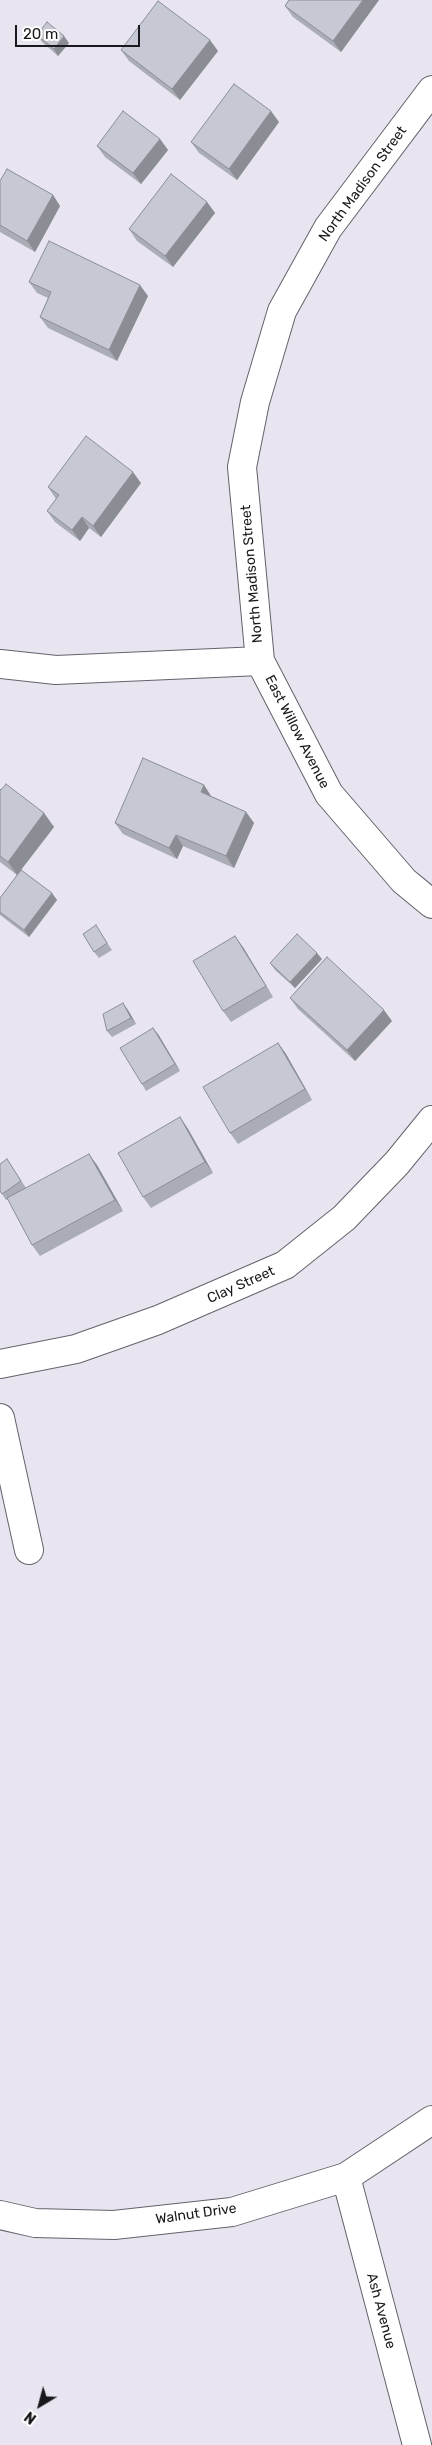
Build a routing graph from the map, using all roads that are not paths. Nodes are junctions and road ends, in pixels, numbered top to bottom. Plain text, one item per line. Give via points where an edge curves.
1 (432, 90) edge
2 (260, 661) junction
3 (0, 664) edge
4 (432, 904) edge
5 (432, 1120) edge
6 (0, 1364) edge
7 (0, 1418) edge
8 (30, 1550) dead end
9 (432, 2120) edge
10 (346, 2177) junction
11 (0, 2215) edge
12 (417, 2445) edge

1 - 2 street, North Madison Street via 328,228 282,311 263,374 242,467
2 - 3 street, East Willow Avenue via 56,670
2 - 4 street, East Willow Avenue via 329,794 404,882
5 - 6 street, Clay Street via 397,1163 344,1218 285,1265 158,1320 76,1349
7 - 8 street
9 - 10 street, Walnut Drive
10 - 11 street, Walnut Drive via 232,2212 114,2225 35,2223
10 - 12 street, Ash Avenue

